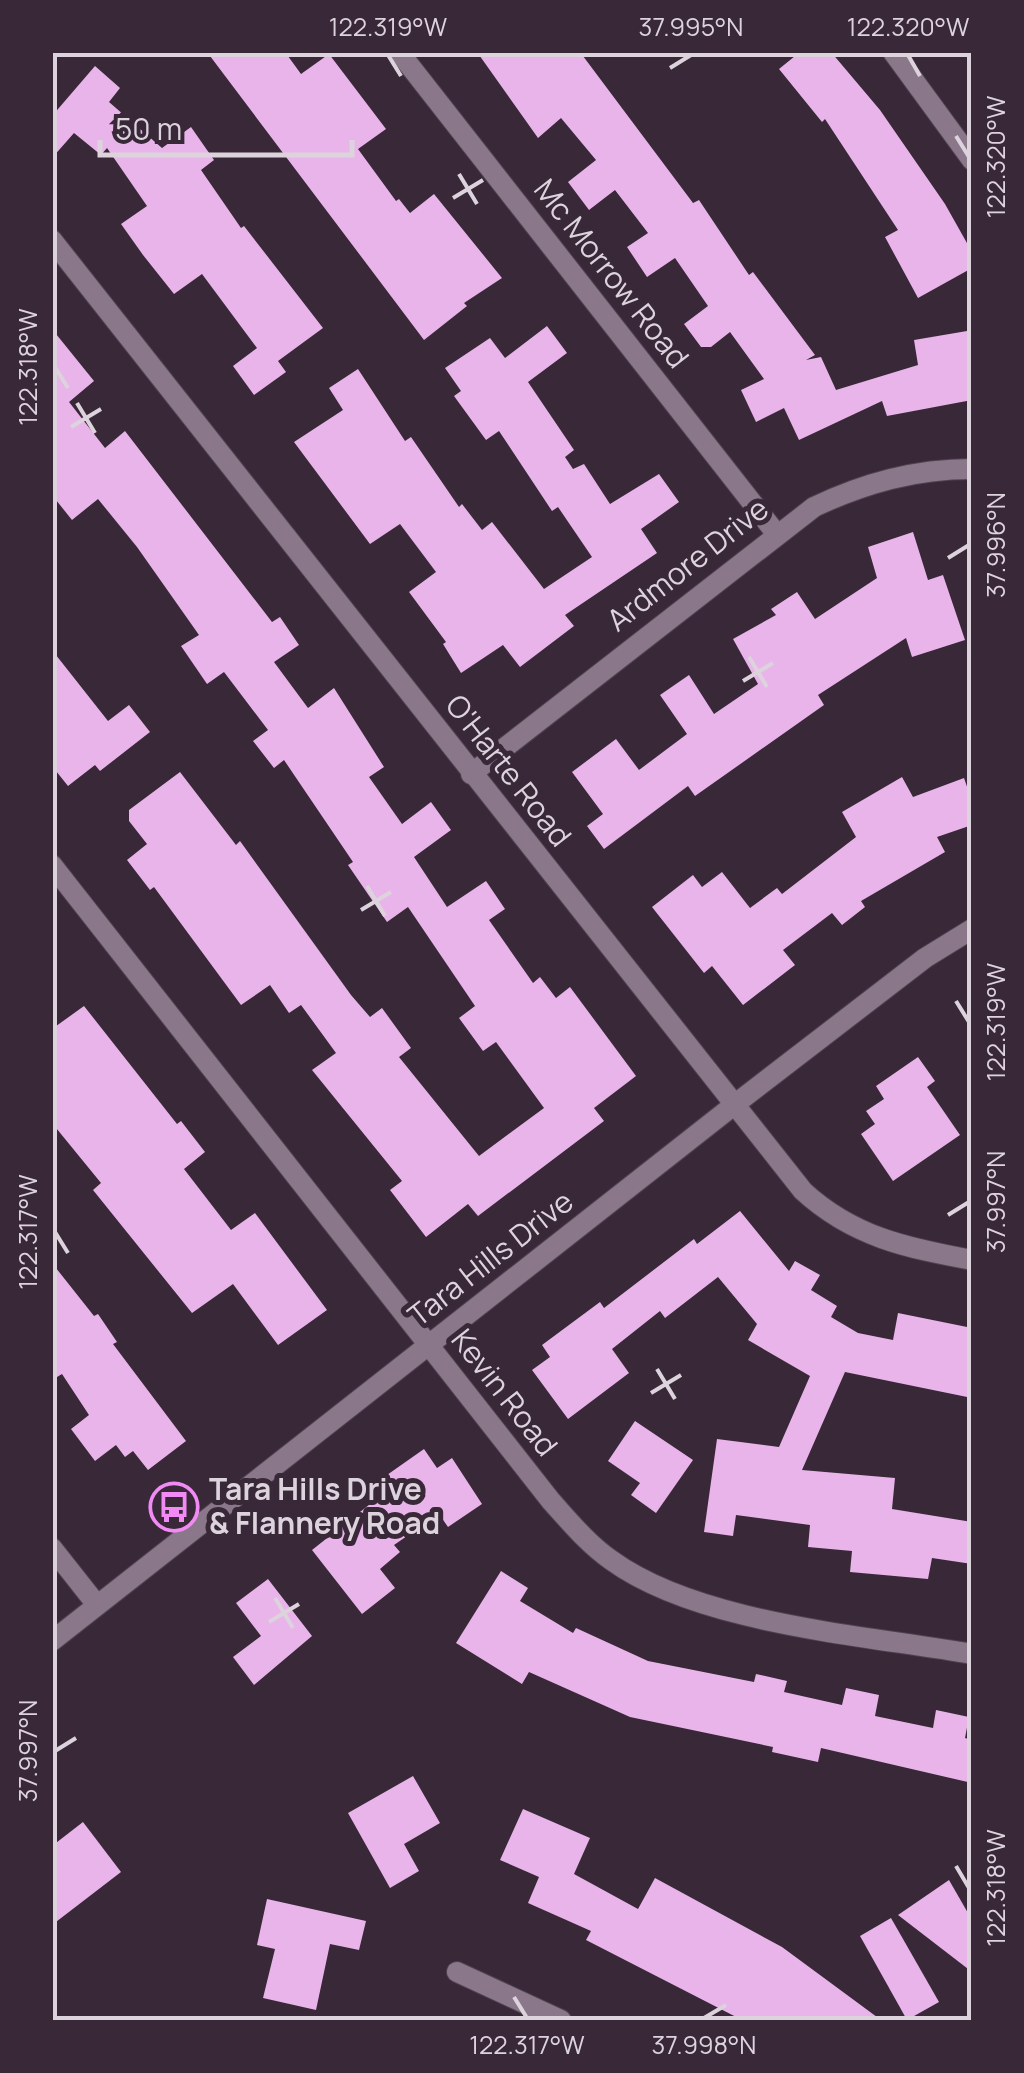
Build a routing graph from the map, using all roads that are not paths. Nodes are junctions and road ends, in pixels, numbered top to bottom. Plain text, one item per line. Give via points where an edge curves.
1 (400, 52) edge
2 (893, 52) edge
3 (972, 160) edge
4 (52, 240) edge
5 (972, 469) edge
6 (776, 532) junction
7 (472, 774) junction
8 (52, 864) edge
9 (972, 930) edge
10 (734, 1105) junction
11 (972, 1260) edge
12 (430, 1346) junction
13 (52, 1548) edge
14 (98, 1606) junction
15 (52, 1640) edge
16 (972, 1654) edge
17 (457, 1972) dead end
18 (561, 2020) edge

1 - 6 street, Mc Morrow Road
2 - 3 street
4 - 7 street, O'Harte Road
5 - 6 street, Ardmore Drive via 897,476 854,488
6 - 7 street, Ardmore Drive
7 - 10 street, O'Harte Road
8 - 12 street, Kevin Road
9 - 10 street, Tara Hills Drive via 924,958
10 - 11 street, O'Harte Road via 829,1215 882,1241
10 - 12 street, Tara Hills Drive
12 - 14 street, Tara Hills Drive
12 - 16 street, Kevin Road via 561,1512 611,1560 646,1581 733,1611
13 - 14 street
14 - 15 street, Tara Hills Drive
17 - 18 street

